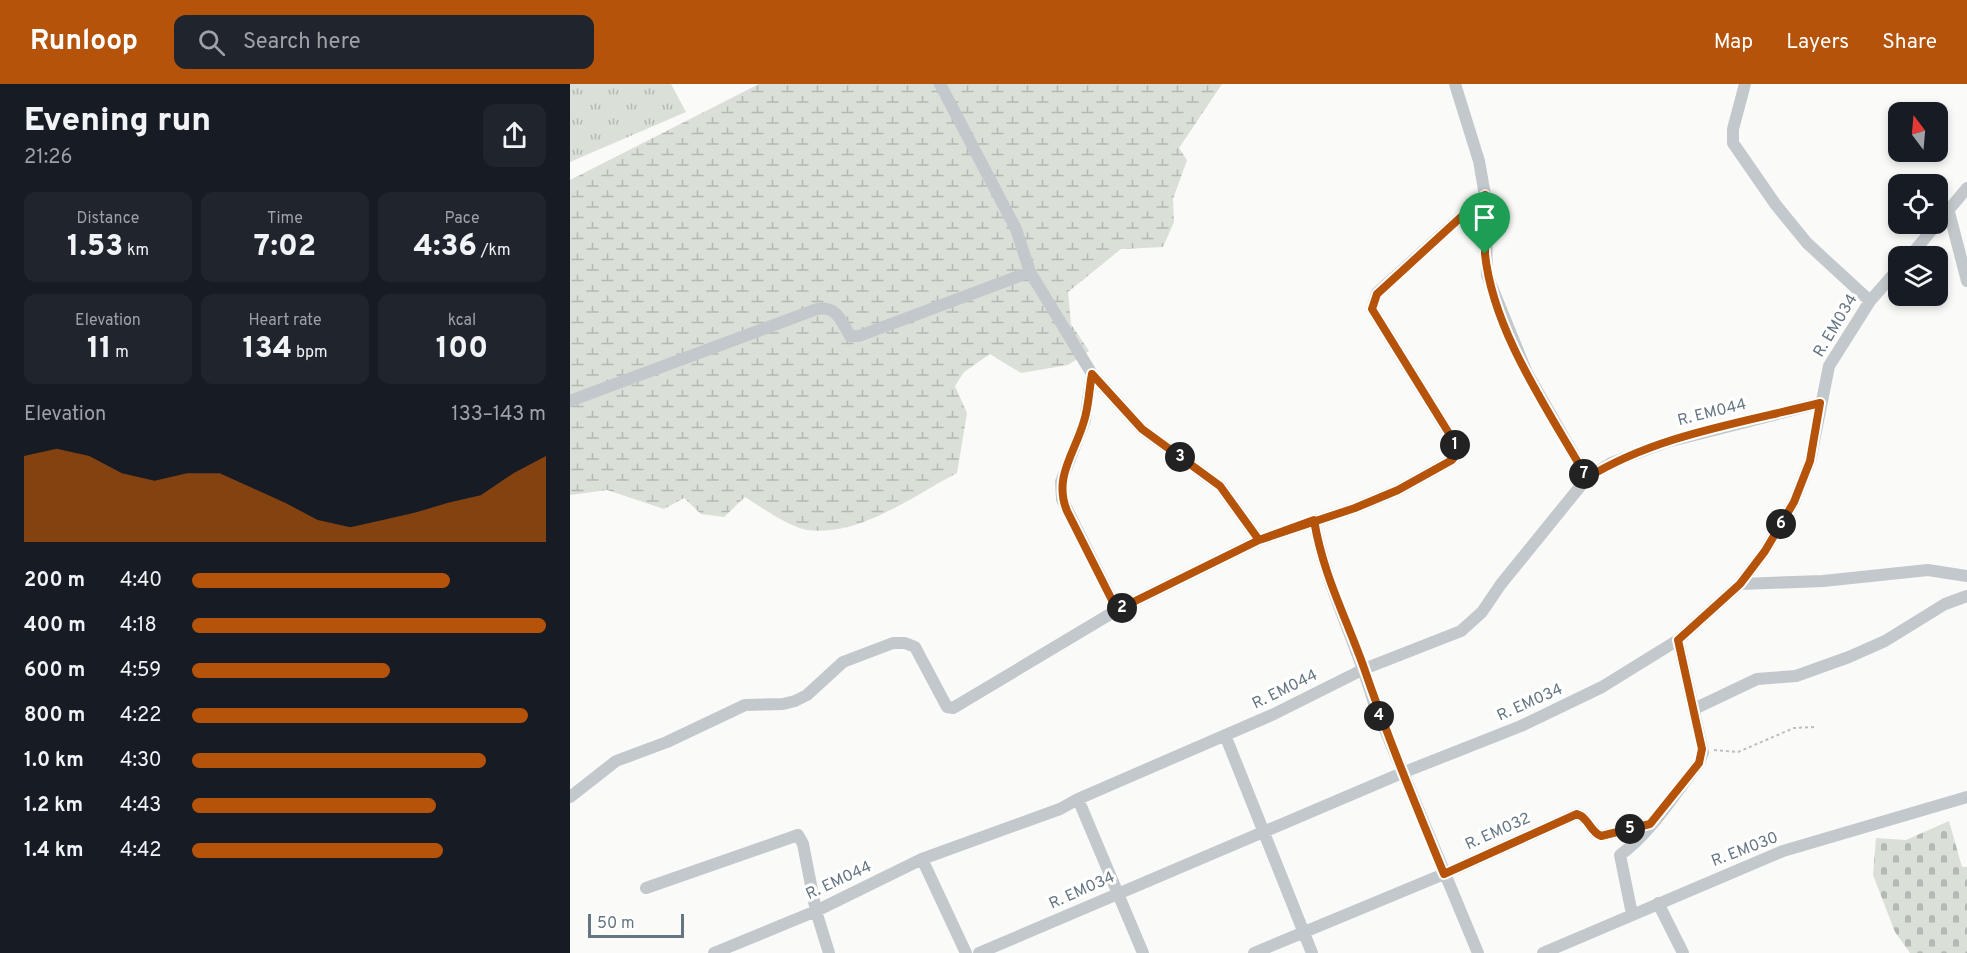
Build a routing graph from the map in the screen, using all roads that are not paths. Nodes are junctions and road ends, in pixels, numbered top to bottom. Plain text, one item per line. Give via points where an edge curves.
1 (940, 84) edge
2 (1455, 84) edge
3 (1745, 84) edge
4 (1967, 188) edge
5 (1485, 195) junction
6 (1949, 213) junction
7 (1919, 246) edge
8 (1030, 272) junction
9 (1888, 281) edge
10 (1967, 281) edge
11 (1870, 301) junction
12 (1092, 374) junction
13 (570, 401) edge
14 (1820, 403) junction
15 (1587, 478) junction
16 (1314, 520) junction
17 (1259, 540) junction
18 (1965, 576) edge
19 (1740, 584) junction
20 (1967, 594) edge
21 (1117, 610) junction
22 (1678, 640) junction
23 (1364, 669) junction
24 (1694, 709) junction
25 (1225, 735) junction
26 (1401, 773) junction
27 (570, 797) edge
28 (1967, 797) edge
29 (1078, 799) junction
30 (1650, 824) junction
31 (1266, 832) junction
32 (922, 859) junction
33 (1444, 874) junction
34 (646, 888) dead end
35 (1119, 892) junction
36 (1658, 903) junction
37 (816, 910) junction
38 (1632, 914) junction
39 (1304, 934) junction
40 (714, 953) edge
41 (829, 953) edge
42 (966, 953) edge
43 (979, 953) edge
44 (1143, 953) edge
45 (1254, 953) edge
46 (1312, 953) edge
47 (1478, 953) edge
48 (1543, 953) edge
49 (1683, 953) edge

1 - 8 street via 1016,229
2 - 5 street via 1479,161
3 - 11 street via 1733,143 1807,243
4 - 6 street
5 - 15 street via 1487,275 1527,374
5 - 16 street via 1377,294 1372,303 1458,453 1398,490
6 - 7 street
6 - 10 street
8 - 12 street
8 - 13 street via 859,336 850,336 837,313 817,309
9 - 11 street, R. EM034
11 - 14 street, R. EM034 via 1829,366
12 - 17 street via 1142,429 1220,486
12 - 21 street via 1085,420 1061,482 1062,499
14 - 15 street, R. EM044 via 1666,441 1611,463
14 - 19 street, R. EM034 via 1810,461 1794,502
15 - 23 street, R. EM044 via 1482,612 1461,631
16 - 17 street
16 - 23 street via 1322,563
17 - 21 street
18 - 19 street via 1928,570 1823,581
18 - 20 street
19 - 22 street, R. EM034
20 - 24 street via 1850,657 1796,676 1757,679
21 - 27 street via 953,708 947,707 915,647 905,643 880,647 843,662 795,701 744,705 616,761
22 - 24 street
22 - 26 street, R. EM034 via 1564,706
23 - 25 street, R. EM044
23 - 26 street
24 - 30 street via 1702,749 1699,763
25 - 29 street, R. EM044
25 - 31 street
26 - 31 street, R. EM034
26 - 33 street
28 - 36 street, R. EM030 via 1783,851
29 - 32 street, R. EM044
29 - 35 street
30 - 33 street, R. EM032 via 1601,836 1595,834 1584,816 1577,814
30 - 38 street via 1642,839 1620,855
31 - 35 street, R. EM034
31 - 39 street
32 - 37 street, R. EM044
32 - 42 street
33 - 39 street, R. EM032
33 - 47 street
34 - 37 street via 794,834 803,844
35 - 43 street, R. EM034
35 - 44 street
36 - 38 street, R. EM030
36 - 49 street
37 - 40 street, R. EM044
37 - 41 street
38 - 48 street, R. EM030
39 - 45 street, R. EM032
39 - 46 street

